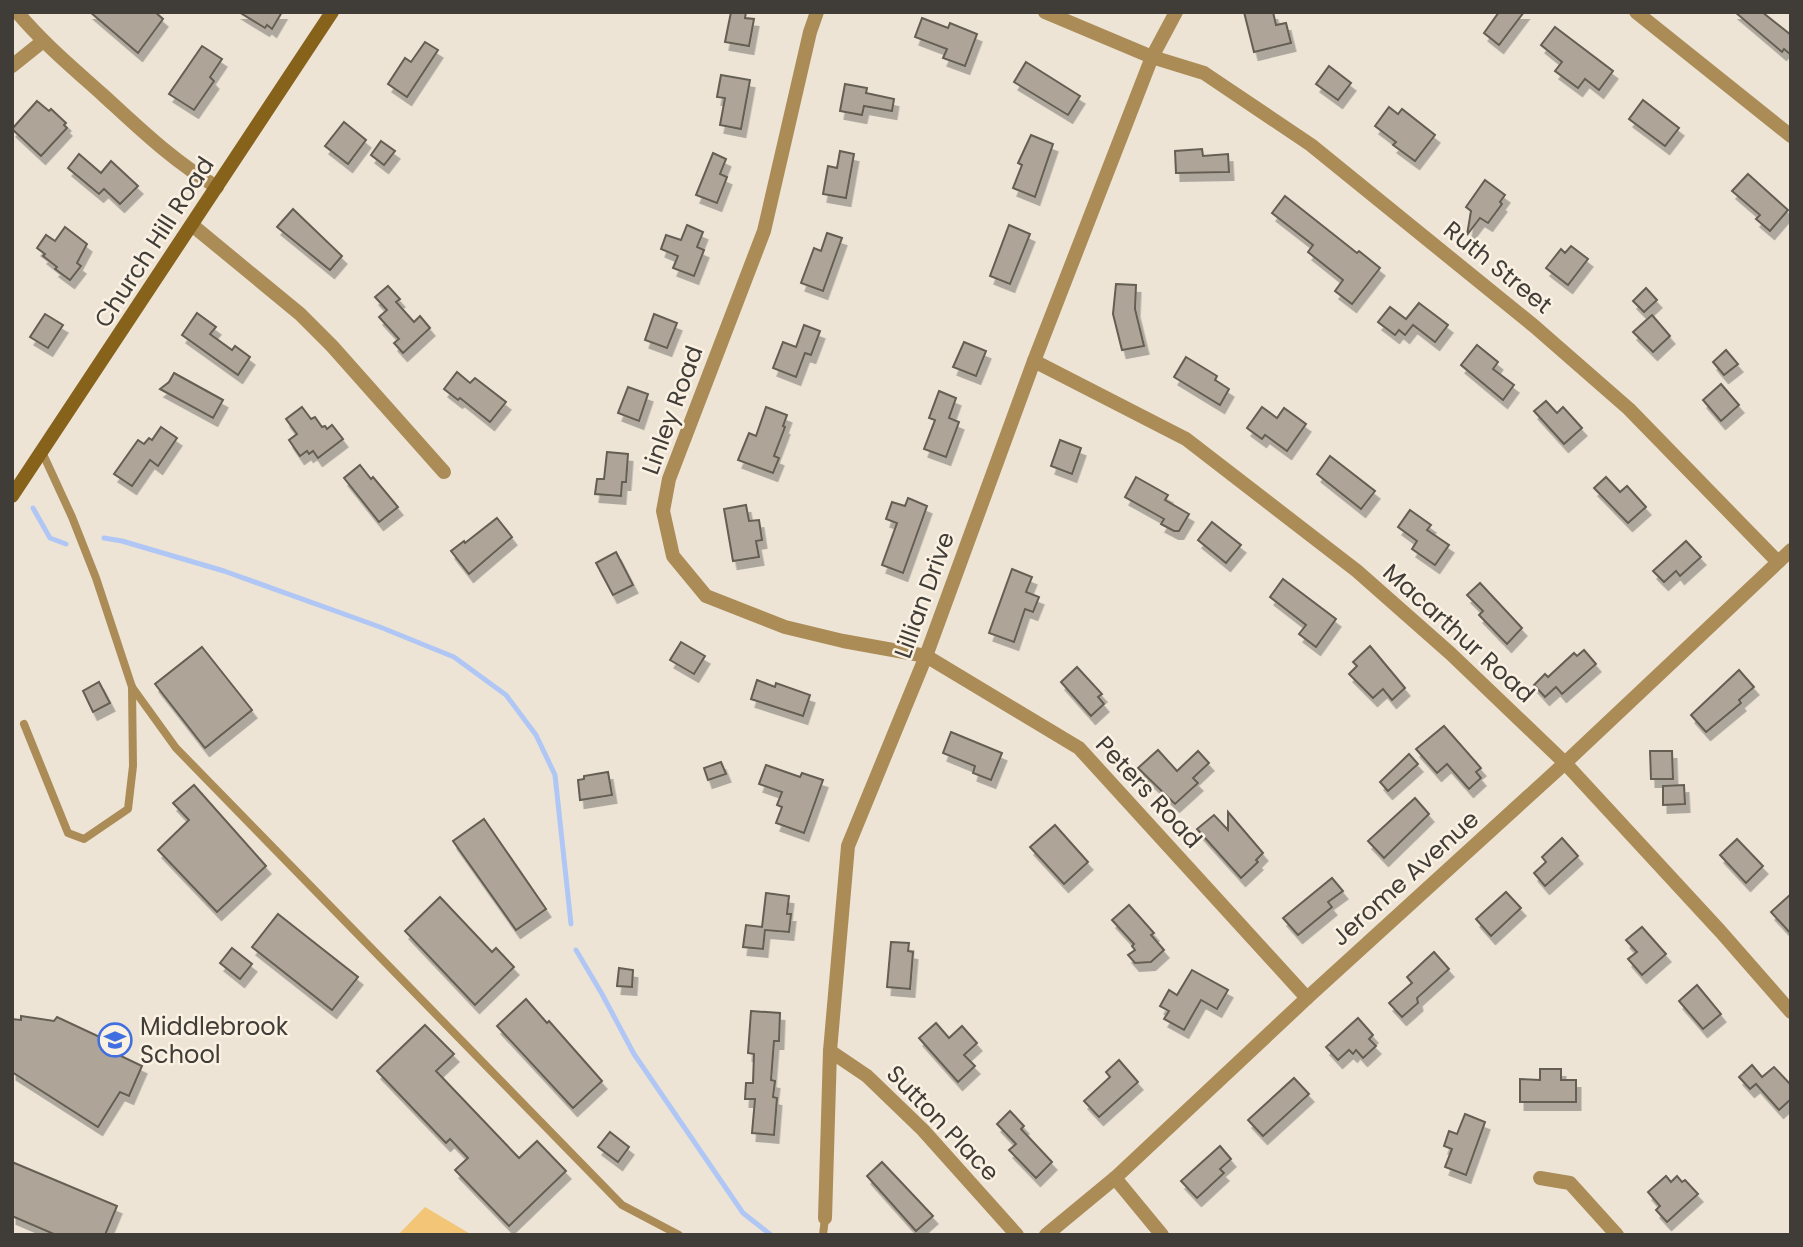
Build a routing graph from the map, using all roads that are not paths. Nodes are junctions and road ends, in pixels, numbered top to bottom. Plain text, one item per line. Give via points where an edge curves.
1 (17, 12) edge
2 (332, 12) edge
3 (817, 12) edge
4 (1045, 12) edge
5 (1176, 12) edge
6 (1636, 12) edge
7 (42, 42) junction
8 (1152, 57) junction
9 (12, 66) edge
10 (1791, 136) edge
11 (217, 187) junction
12 (192, 225) junction
13 (1034, 361) junction
14 (42, 452) junction
15 (444, 472) dead end
16 (12, 496) edge
17 (1791, 550) edge
18 (1778, 562) junction
19 (926, 656) junction
20 (132, 687) junction
21 (24, 724) dead end
22 (1565, 763) junction
23 (1307, 999) junction
24 (1791, 1012) edge
25 (830, 1051) junction
26 (1115, 1178) junction
27 (1540, 1178) dead end
28 (825, 1218) joint
29 (679, 1235) edge
30 (823, 1235) edge
31 (1017, 1235) edge
32 (1046, 1235) edge
33 (1162, 1235) edge
34 (1617, 1235) edge

1 - 7 street
2 - 11 main road, Church Hill Road
3 - 19 street, Linley Road via 764,231 669,479 663,511 673,556 706,596 785,627
4 - 8 street
5 - 8 street, Lillian Drive
6 - 10 street
7 - 9 street
7 - 11 street via 158,145
8 - 13 street, Lillian Drive
8 - 18 street, Ruth Street via 1204,73 1311,145 1629,409
11 - 12 main road, Church Hill Road
12 - 14 main road, Church Hill Road
12 - 15 street via 300,314
13 - 19 street, Lillian Drive
13 - 22 street, Macarthur Road via 1186,439 1357,571
14 - 16 main road, Church Hill Road
14 - 20 lane via 96,578
17 - 18 street, Jerome Avenue
18 - 22 street, Jerome Avenue
19 - 23 street, Peters Road via 1079,748
19 - 25 street, Lillian Drive via 848,845
20 - 21 lane via 133,766 128,809 84,839 68,833
20 - 29 lane via 176,748 622,1205
22 - 23 street, Jerome Avenue
22 - 24 street, Macarthur Road
23 - 26 street, Jerome Avenue
25 - 28 street, Lillian Drive
25 - 31 street, Sutton Place via 867,1076 923,1130
26 - 32 street, Jerome Avenue
26 - 33 street
27 - 34 street via 1570,1183
28 - 30 lane

